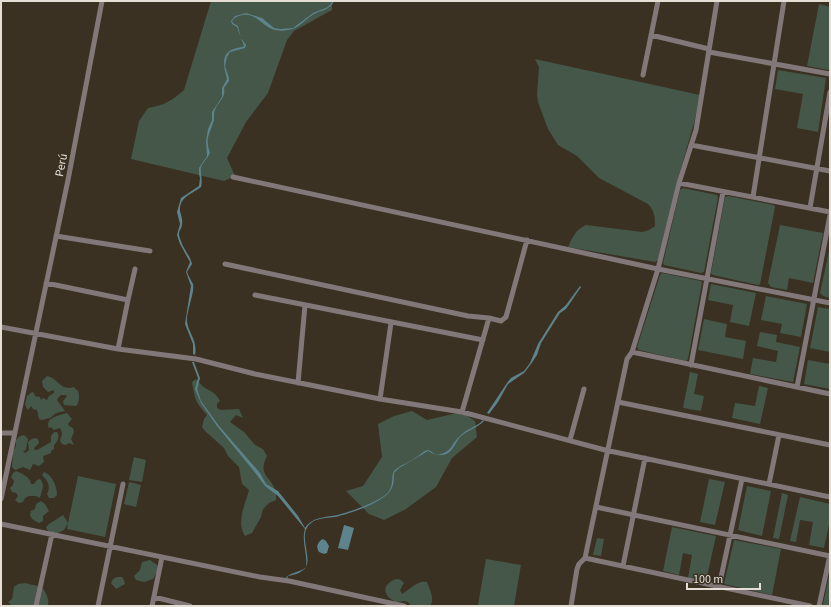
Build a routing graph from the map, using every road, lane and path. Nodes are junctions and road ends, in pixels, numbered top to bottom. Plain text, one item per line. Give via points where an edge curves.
1 (102, 1) edge
2 (658, 1) edge
3 (717, 1) edge
4 (784, 1) edge
5 (651, 35) junction
6 (709, 51) junction
7 (774, 64) junction
8 (830, 74) edge
9 (643, 75) dead end
10 (830, 92) edge
11 (691, 145) junction
12 (759, 158) junction
13 (817, 168) junction
14 (830, 171) edge
15 (234, 178) dead end
16 (679, 183) junction
17 (723, 192) junction
18 (753, 197) junction
19 (810, 208) junction
20 (830, 213) edge
21 (56, 236) junction
22 (527, 240) junction
23 (150, 252) dead end
24 (225, 264) dead end
25 (658, 269) junction
26 (135, 270) dead end
27 (707, 278) junction
28 (46, 282) junction
29 (255, 295) dead end
30 (128, 300) junction
31 (814, 300) junction
32 (830, 303) edge
33 (305, 305) junction
34 (490, 318) junction
35 (392, 323) junction
36 (1, 327) edge
37 (36, 333) junction
38 (483, 340) junction
39 (118, 348) junction
40 (632, 352) junction
41 (691, 365) junction
42 (298, 383) junction
43 (797, 387) junction
44 (584, 390) dead end
45 (830, 394) edge
46 (380, 399) junction
47 (618, 402) junction
48 (462, 412) junction
49 (1, 433) edge
50 (15, 433) junction
51 (779, 435) junction
52 (570, 440) junction
53 (830, 445) edge
54 (608, 451) junction
55 (645, 458) junction
56 (742, 479) junction
57 (123, 484) dead end
58 (769, 484) junction
59 (830, 497) edge
60 (1, 499) edge
61 (596, 507) junction
62 (633, 515) junction
63 (1, 524) edge
64 (52, 534) junction
65 (730, 535) junction
66 (111, 546) junction
67 (830, 556) edge
68 (162, 557) junction
69 (585, 558) junction
70 (622, 566) junction
71 (719, 587) junction
72 (154, 597) junction
73 (36, 606) edge
74 (98, 606) edge
75 (152, 606) edge
76 (190, 606) edge
77 (404, 606) edge
78 (571, 606) edge
79 (810, 606) edge
80 (819, 606) edge

1 - 21 street, Perú
2 - 5 street
3 - 6 street
4 - 7 street
5 - 6 street
5 - 9 street
6 - 7 street
6 - 11 street
7 - 8 street
7 - 12 street
10 - 13 street
11 - 12 street
11 - 16 street
12 - 13 street
12 - 18 street
13 - 14 street
13 - 19 street
15 - 22 street
16 - 17 street
16 - 25 street
17 - 18 street
17 - 27 street
18 - 19 street
19 - 20 street
20 - 31 street
21 - 23 street
21 - 28 street, Perú
22 - 25 street
22 - 34 street via 506,318 501,321
24 - 34 street via 468,316
25 - 27 street
25 - 40 street
26 - 30 street
27 - 31 street
27 - 41 street
28 - 30 street
28 - 37 street, Perú
29 - 33 street
30 - 39 street
31 - 32 street
31 - 43 street
33 - 35 street
33 - 42 street
34 - 38 street
35 - 38 street
35 - 46 street
36 - 37 street
37 - 39 street
37 - 50 street, Perú
38 - 48 street
39 - 42 street via 196,359
40 - 41 street
40 - 47 street
41 - 43 street
42 - 46 street
43 - 45 street
44 - 52 street
46 - 48 street
47 - 51 street
47 - 54 street
48 - 52 street
49 - 50 street
50 - 60 street, Perú
51 - 53 street
51 - 58 street
52 - 54 street
54 - 55 street
54 - 61 street
55 - 56 street
55 - 62 street
56 - 58 street
56 - 65 street
57 - 66 street
58 - 59 street
61 - 62 street
61 - 69 street
62 - 65 street
62 - 70 street
63 - 64 street
64 - 66 street
64 - 73 street
65 - 67 street
65 - 71 street
66 - 68 street
66 - 74 street
67 - 80 street
68 - 72 street
68 - 77 street
69 - 70 street
69 - 78 street via 577,568
70 - 71 street
71 - 79 street
72 - 75 street
72 - 76 street

